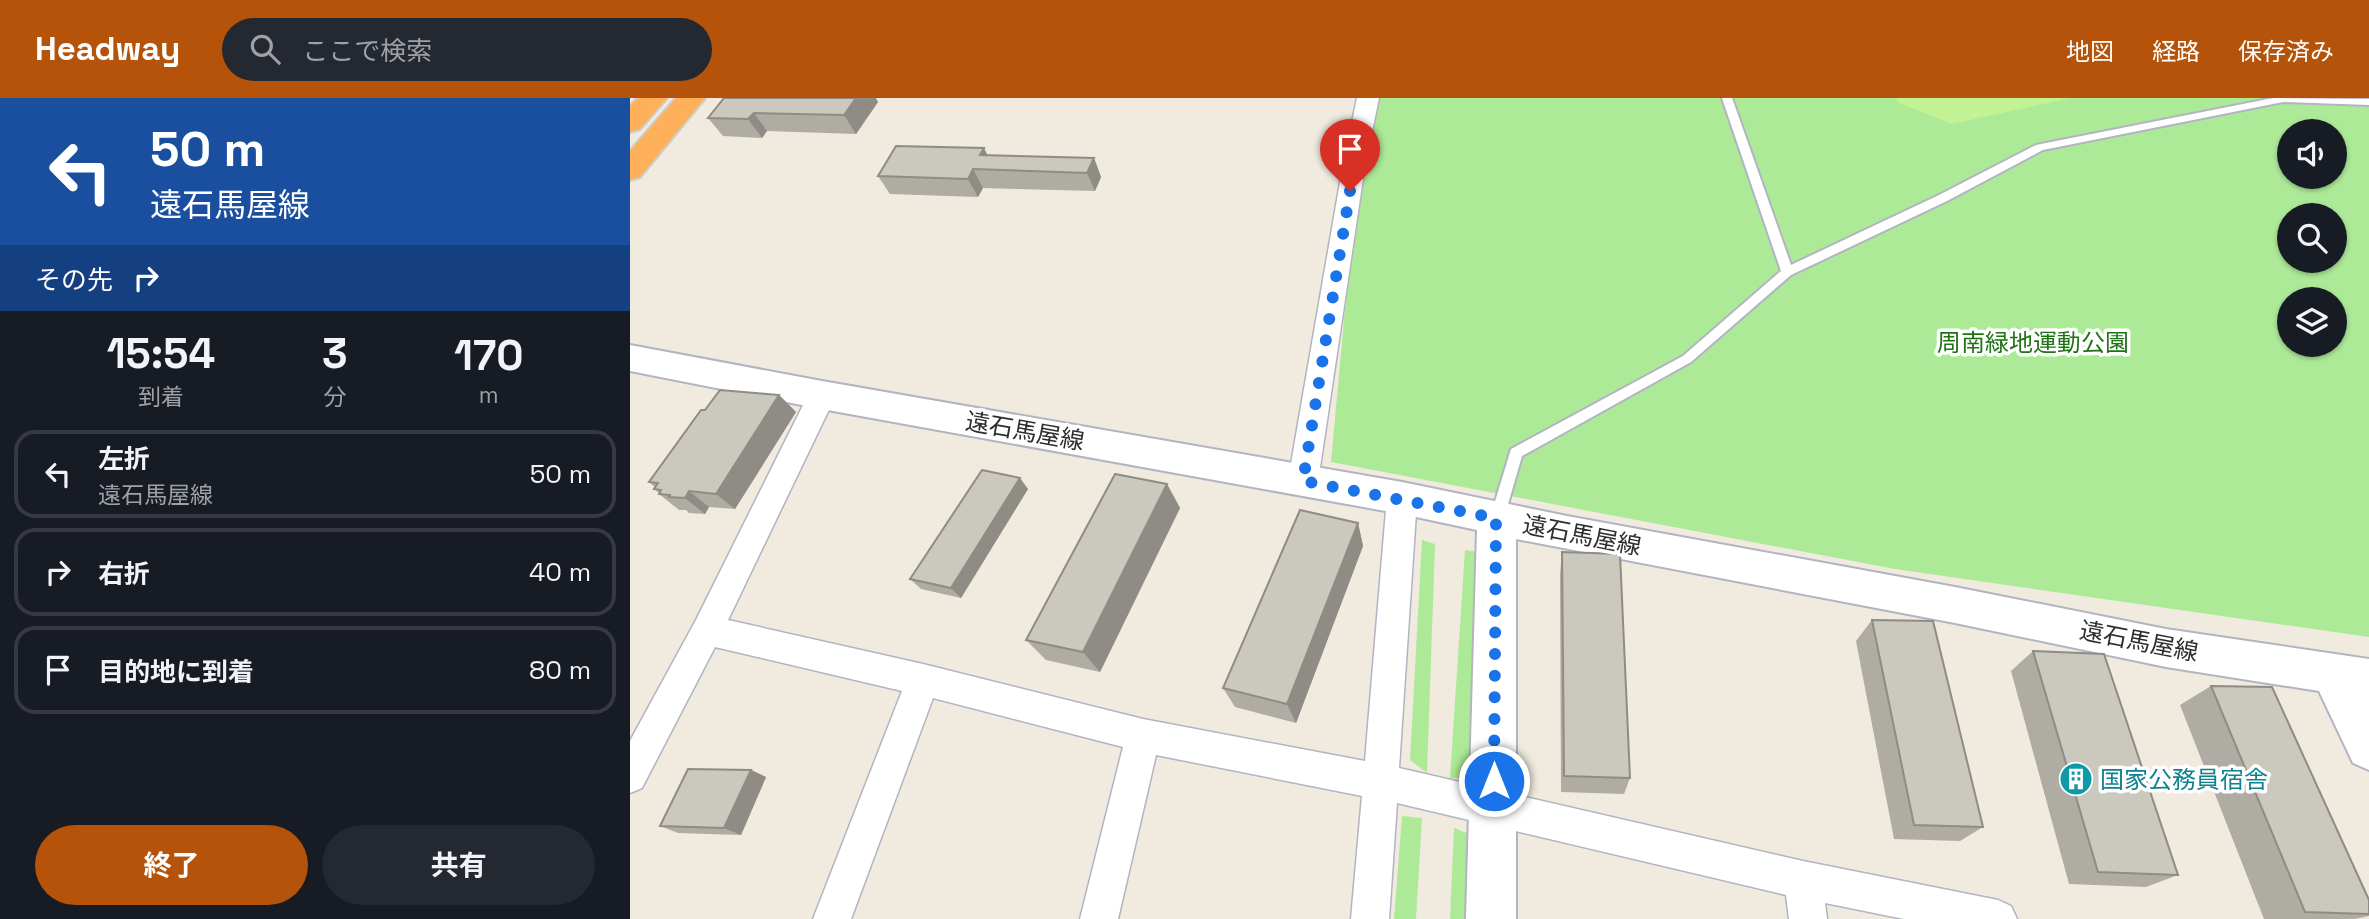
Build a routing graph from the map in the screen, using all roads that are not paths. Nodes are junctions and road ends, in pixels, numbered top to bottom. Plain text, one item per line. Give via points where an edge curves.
1 (653, 98) edge
2 (691, 98) edge
3 (1368, 98) edge
4 (1727, 98) edge
5 (2369, 103) edge
6 (630, 123) edge
7 (630, 170) edge
8 (1787, 272) junction
9 (630, 358) edge
10 (822, 395) junction
11 (1303, 481) junction
12 (1402, 498) junction
13 (1496, 518) junction
14 (707, 630) junction
15 (2351, 677) edge
16 (923, 680) junction
17 (1143, 736) junction
18 (2369, 748) edge
19 (630, 776) edge
20 (1382, 782) junction
21 (1494, 807) junction
22 (1803, 880) junction
23 (832, 919) edge
24 (1099, 919) edge
25 (1370, 919) edge
26 (1491, 919) edge
27 (1808, 919) edge
28 (1998, 919) edge

1 - 6 highway
2 - 7 highway
3 - 11 street
4 - 8 lane
5 - 8 lane via 2283,99 2040,147
8 - 13 lane via 1687,359 1516,453
9 - 10 street, 遠石馬屋線
10 - 11 street, 遠石馬屋線
10 - 14 street
11 - 12 street, 遠石馬屋線
12 - 13 street, 遠石馬屋線
12 - 20 street
13 - 15 street, 遠石馬屋線 via 2166,648
13 - 21 street
14 - 16 street
14 - 19 street
15 - 18 street
16 - 17 street
16 - 23 street
17 - 20 street
17 - 24 street
20 - 21 street
20 - 25 street
21 - 22 street
21 - 26 street
22 - 27 street
22 - 28 street

